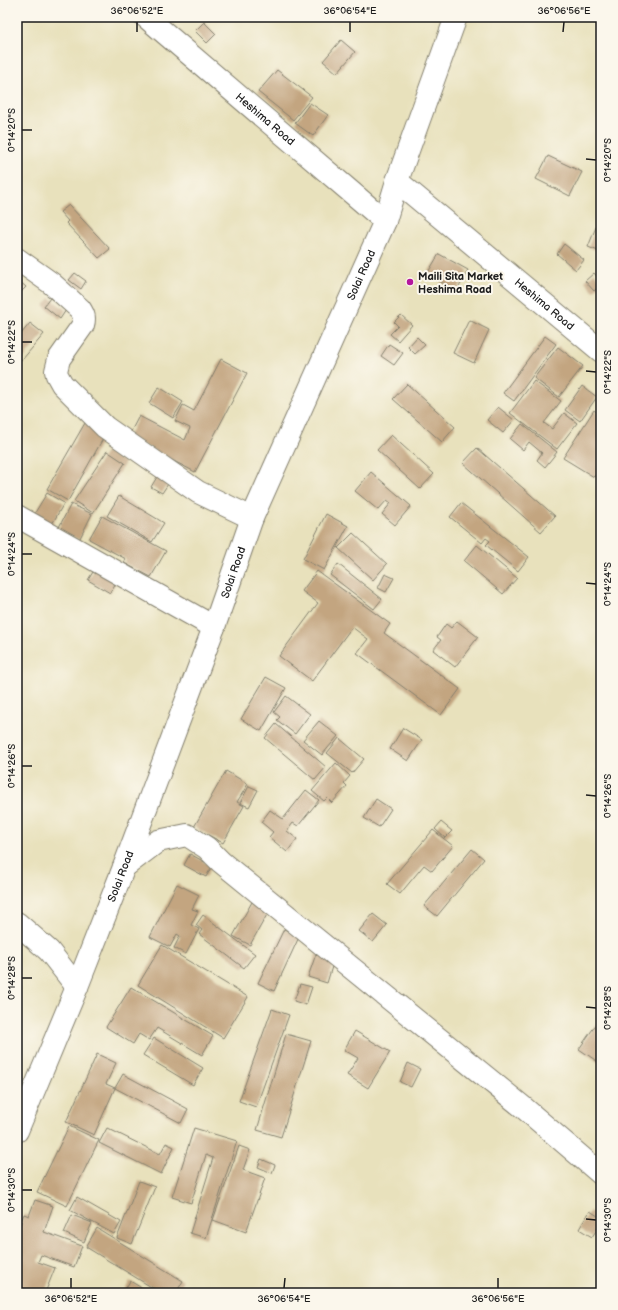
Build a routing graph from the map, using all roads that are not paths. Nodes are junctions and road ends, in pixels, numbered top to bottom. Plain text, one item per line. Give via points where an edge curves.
1 (146, 17) edge
2 (456, 17) edge
3 (397, 181) junction
4 (385, 221) junction
5 (17, 259) edge
6 (601, 350) edge
7 (17, 516) edge
8 (252, 518) junction
9 (214, 627) junction
10 (124, 867) junction
11 (17, 923) edge
12 (78, 987) junction
13 (17, 1131) edge
14 (601, 1174) edge

1 - 4 main road, Heshima Road
2 - 3 main road, Solai Road
3 - 4 main road, Solai Road
3 - 6 main road, Heshima Road
4 - 8 main road, Solai Road
5 - 8 main road via 51,283 84,314 83,325 57,364 56,375 62,384 104,427 198,492
7 - 9 main road
8 - 9 main road, Solai Road
9 - 10 main road, Solai Road
10 - 12 main road, Solai Road
10 - 14 main road via 158,841 187,835 524,1108
11 - 12 main road via 49,951
12 - 13 main road, Solai Road

